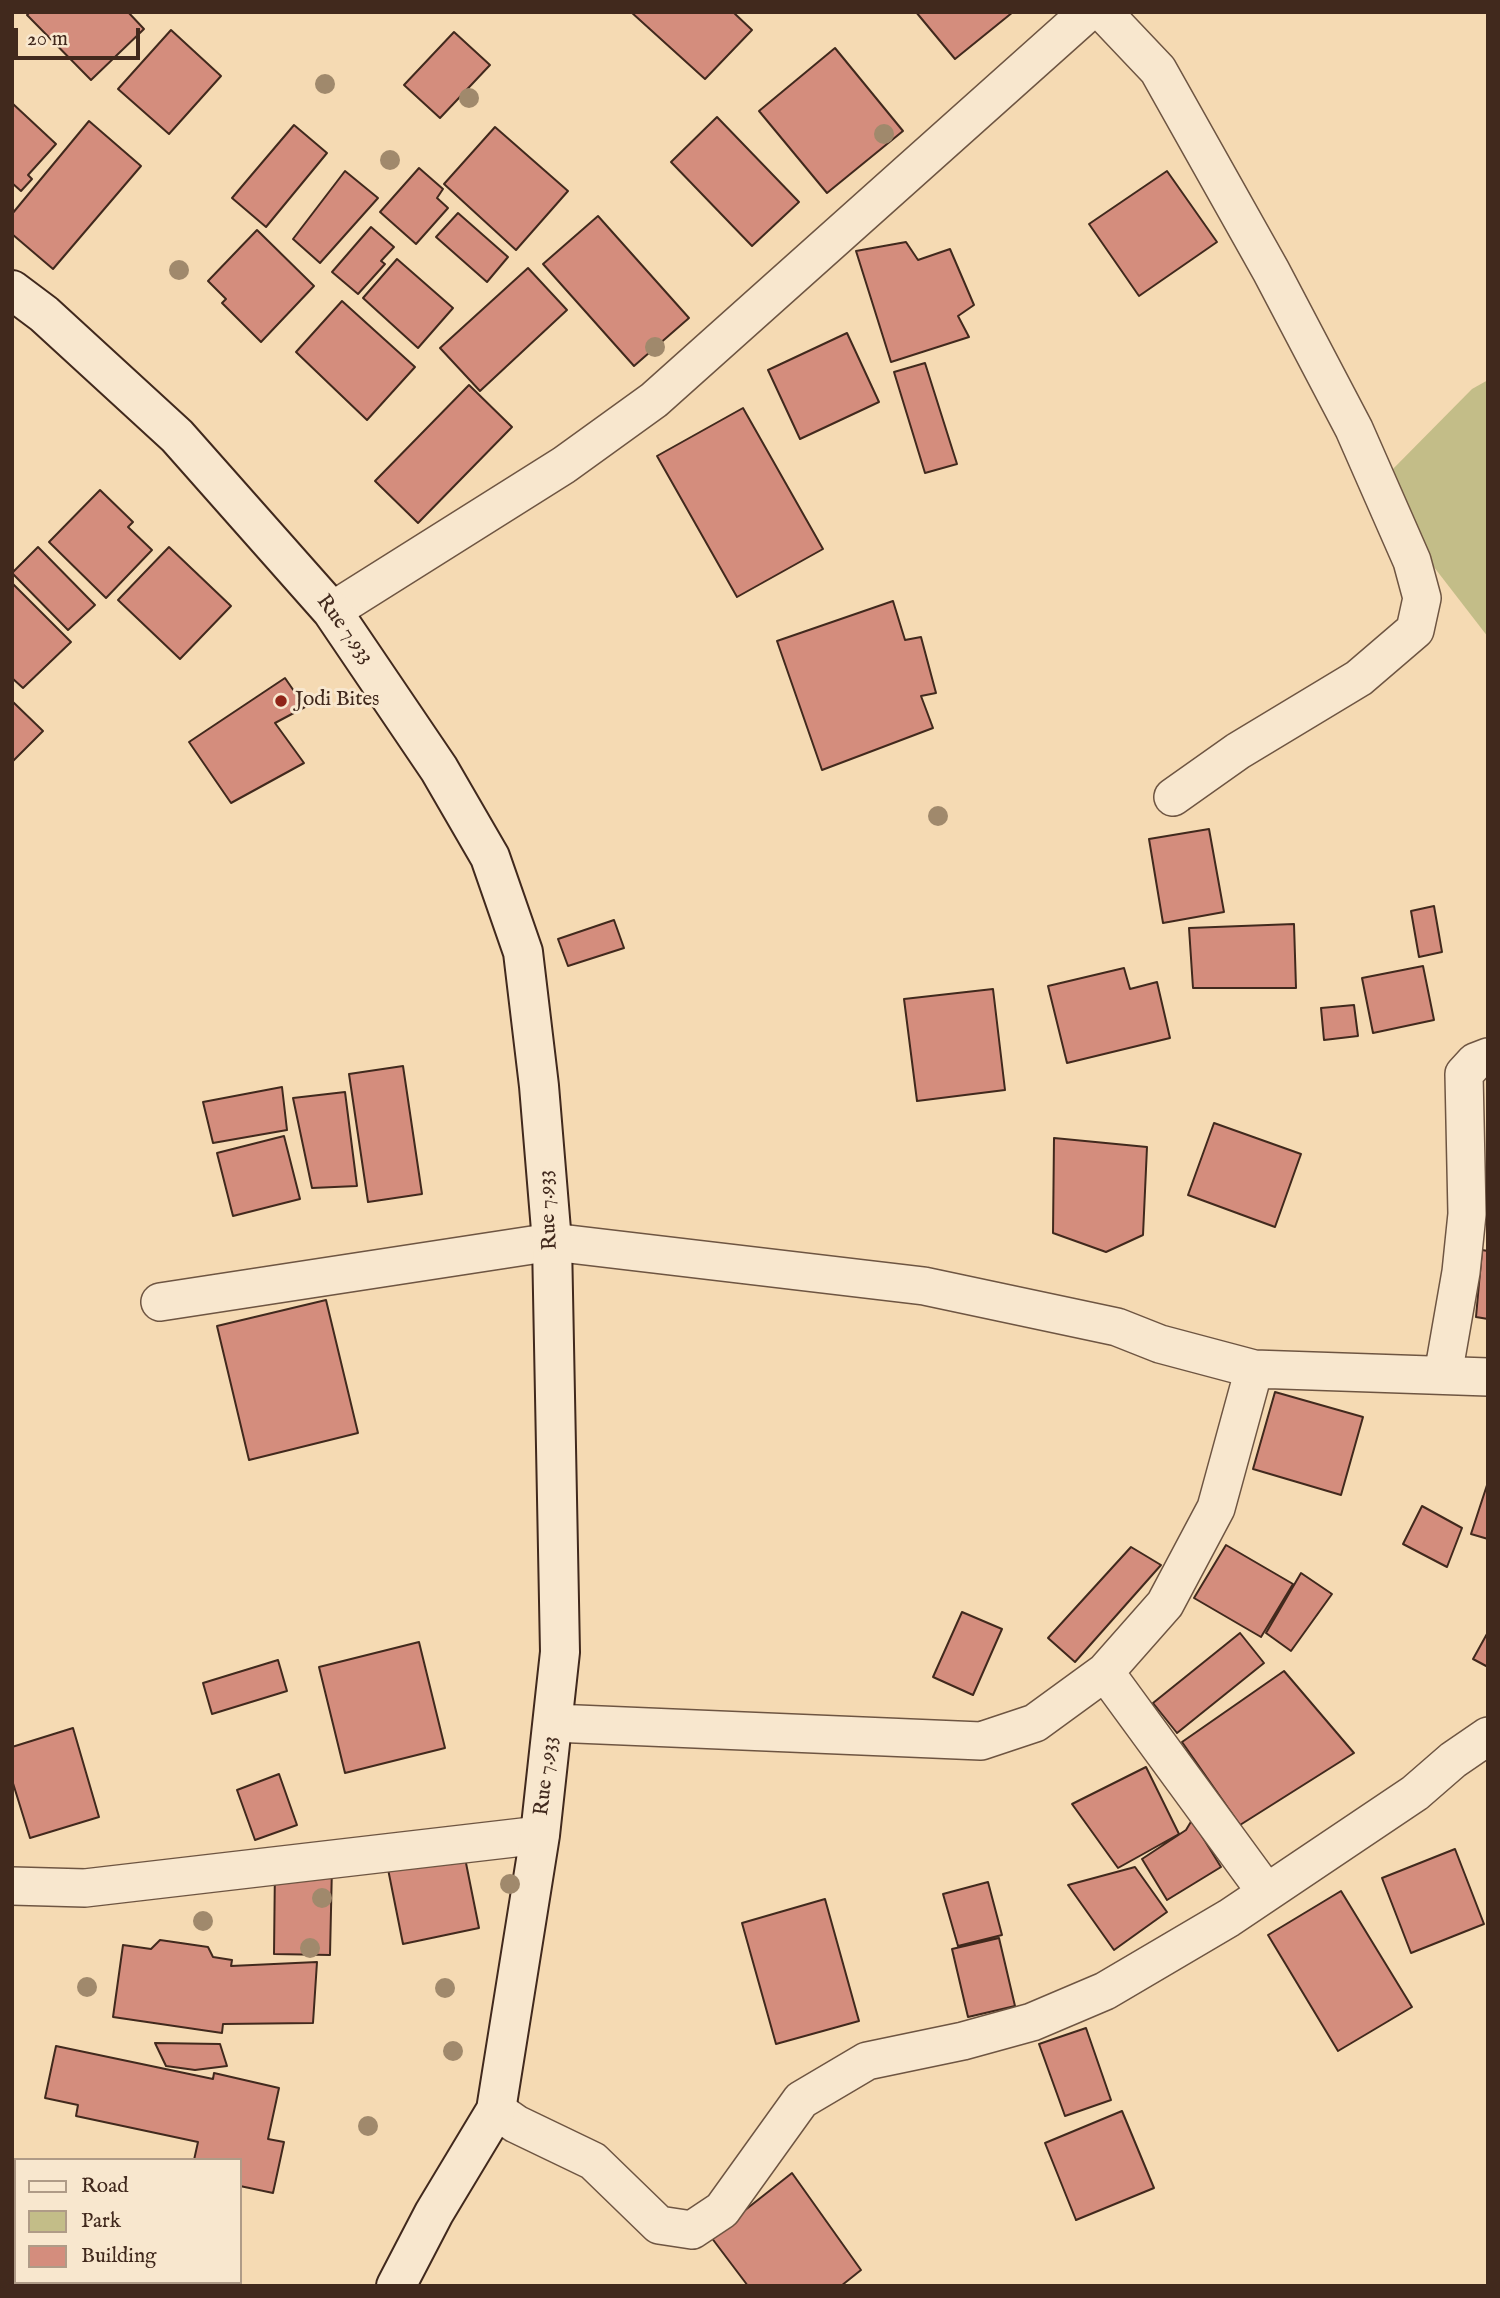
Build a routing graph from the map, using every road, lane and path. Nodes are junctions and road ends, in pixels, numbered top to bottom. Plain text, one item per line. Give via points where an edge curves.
1 (1088, 12) edge
2 (1103, 12) edge
3 (12, 290) edge
4 (332, 611) junction
5 (1173, 797) dead end
6 (1488, 1057) edge
7 (552, 1242) junction
8 (160, 1302) dead end
9 (1254, 1368) junction
10 (1443, 1375) junction
11 (1488, 1377) edge
12 (1105, 1672) junction
13 (553, 1723) junction
14 (1488, 1736) edge
15 (540, 1835) junction
16 (12, 1886) edge
17 (1266, 1892) junction
18 (496, 2110) junction
19 (396, 2286) edge

1 - 4 street via 654,400 564,465
2 - 5 street via 1158,70 1271,271 1354,429 1412,561 1422,598 1415,629 1359,678 1238,751
3 - 4 street, Rue 7.933 via 177,436
4 - 7 street, Rue 7.933 via 439,769 490,857 523,951
6 - 10 street via 1464,1074 1467,1214
7 - 8 street
7 - 9 street via 923,1286 1117,1327 1160,1344
7 - 13 street, Rue 7.933 via 560,1652
9 - 10 street
9 - 12 street via 1216,1508 1165,1604
10 - 11 street
12 - 13 street via 1035,1723 981,1741
12 - 17 street
13 - 15 street, Rue 7.933
14 - 17 street via 1415,1793
15 - 16 street via 85,1888
15 - 18 street, Rue 7.933
17 - 18 street via 1105,1991 1068,2008 963,2041 867,2061 801,2100 722,2210 692,2230 659,2225 593,2161
18 - 19 street, Rue 7.933

